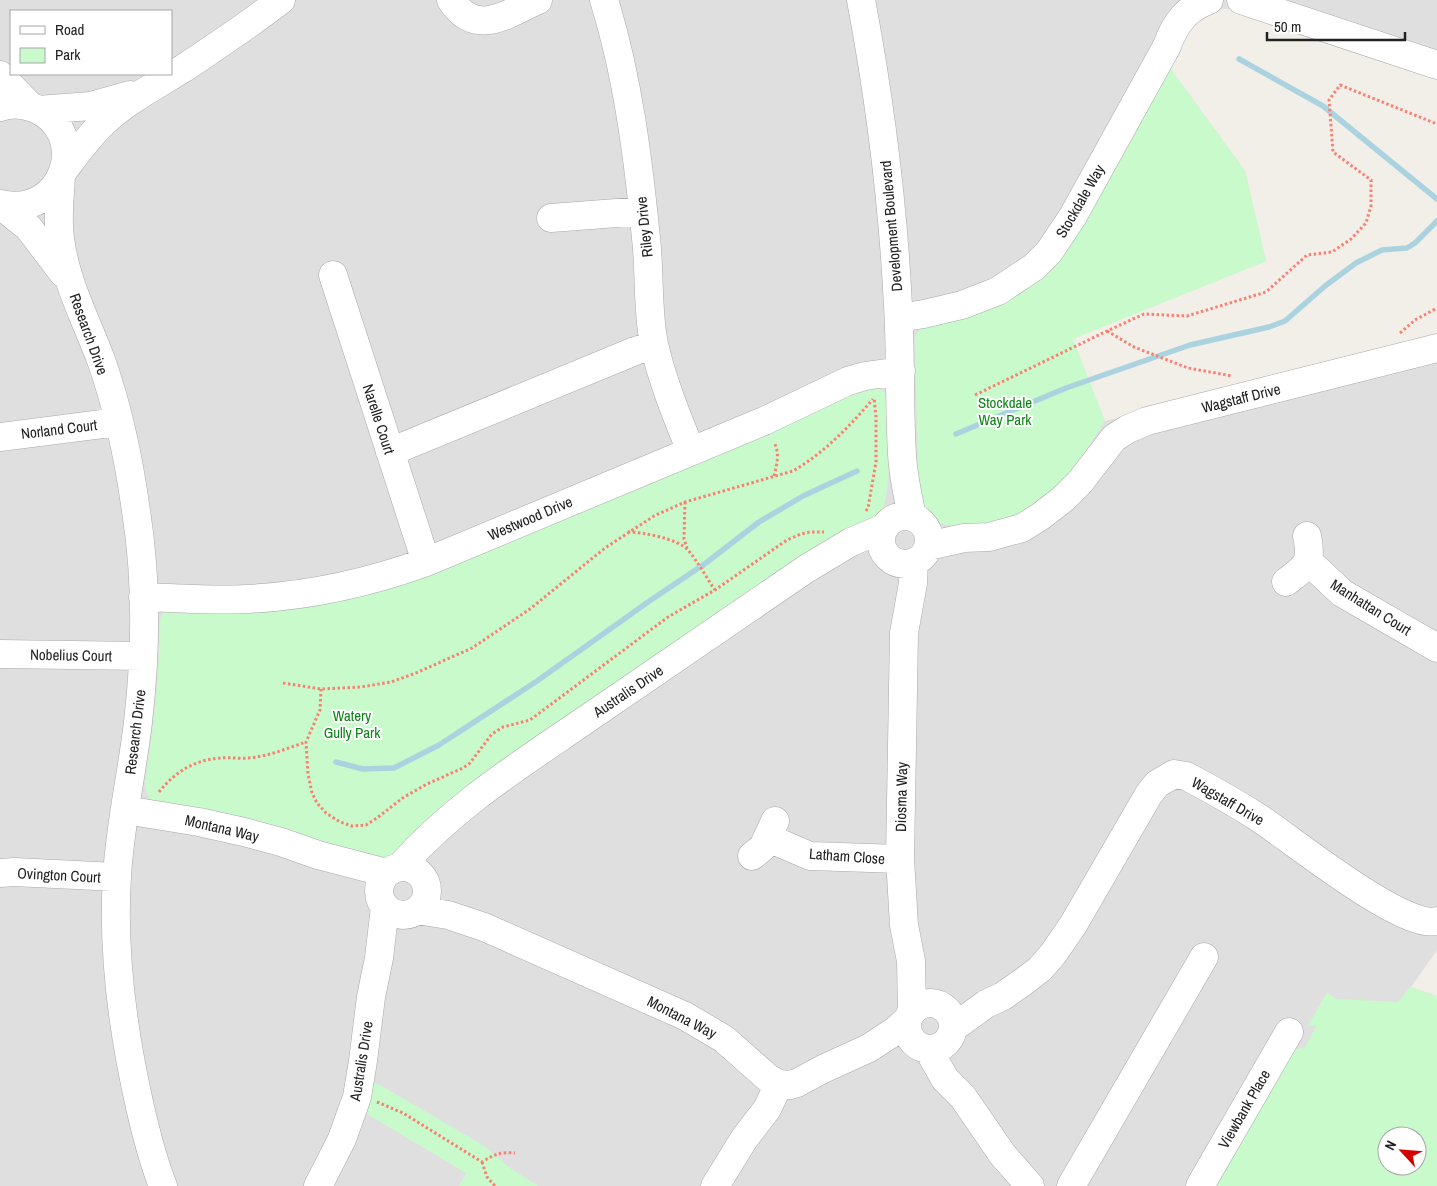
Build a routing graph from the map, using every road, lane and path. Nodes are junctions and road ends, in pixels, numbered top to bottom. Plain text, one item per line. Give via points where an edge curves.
1 (281, 0) edge
2 (451, 0) edge
3 (538, 0) edge
4 (604, 0) edge
5 (861, 0) edge
6 (1245, 1) edge
7 (1200, 4) edge
8 (1437, 65) edge
9 (0, 75) edge
10 (146, 90) junction
11 (0, 107) edge
12 (34, 108) junction
13 (1437, 124) edge
14 (62, 173) junction
15 (0, 205) edge
16 (643, 211) junction
17 (551, 218) dead end
18 (333, 275) dead end
19 (70, 282) junction
20 (1437, 308) edge
21 (898, 311) junction
22 (1107, 331) junction
23 (1395, 337) dead end
24 (654, 345) junction
25 (1437, 348) edge
26 (900, 371) junction
27 (1233, 376) dead end
28 (975, 395) dead end
29 (764, 421) junction
30 (118, 422) junction
31 (0, 437) edge
32 (691, 451) junction
33 (390, 452) junction
34 (774, 476) junction
35 (685, 502) junction
36 (628, 532) junction
37 (899, 537) junction
38 (830, 544) junction
39 (687, 549) junction
40 (426, 562) junction
41 (1286, 582) dead end
42 (715, 590) junction
43 (143, 597) junction
44 (1437, 648) edge
45 (0, 654) edge
46 (143, 656) junction
47 (284, 683) dead end
48 (321, 689) junction
49 (306, 742) junction
50 (156, 796) dead end
51 (124, 810) junction
52 (765, 838) dead end
53 (900, 859) junction
54 (0, 873) edge
55 (117, 877) junction
56 (403, 891) junction
57 (1437, 921) edge
58 (1204, 957) dead end
59 (930, 1026) junction
60 (1290, 1031) dead end
61 (779, 1084) junction
62 (357, 1097) junction
63 (515, 1153) dead end
64 (482, 1162) junction
65 (156, 1184) edge
66 (318, 1186) edge
67 (496, 1186) edge
68 (715, 1186) edge
69 (1030, 1186) edge
70 (1071, 1186) edge
71 (1200, 1186) edge

1 - 10 street via 183,69
2 - 3 street via 471,19 485,21
4 - 16 street, Riley Drive via 627,98
5 - 21 street, Development Boulevard via 881,126
6 - 7 street, Stockdale Way via 1222,6
6 - 8 street, Stockdale Way
7 - 21 street, Stockdale Way via 1182,16 1049,252 1034,267 998,292 924,314
9 - 12 street, Research Drive
10 - 12 street via 91,106
10 - 14 street via 102,124
11 - 12 street via 18,104
12 - 14 street, Research Drive via 54,122 63,140
13 - 22 path via 1340,85 1329,100 1334,152 1371,180 1371,206 1366,224 1351,240 1332,252 1307,255 1266,292 1187,316 1144,314
14 - 15 street via 55,187 35,202 23,206
14 - 19 street, Research Drive via 60,237
15 - 19 street, Research Drive via 28,227
16 - 17 street
16 - 24 street, Riley Drive
18 - 33 street, Narelle Court
19 - 30 street, Research Drive via 101,362
20 - 23 path via 1415,320
21 - 26 street, Development Boulevard
22 - 27 path via 1134,347 1188,368
22 - 28 path
24 - 32 street, Riley Drive
24 - 33 street
25 - 37 street, Wagstaff Drive via 1128,428 1114,438 1063,499 1022,528 1002,535 964,538
26 - 29 street, Westwood Drive via 848,381
26 - 37 street, Development Boulevard
29 - 32 street, Westwood Drive
29 - 34 path via 778,450
30 - 31 street, Norland Court
30 - 43 street, Research Drive via 137,513
32 - 40 street, Westwood Drive
33 - 40 street, Narelle Court
34 - 35 path
34 - 37 path via 793,471 808,462 874,398 876,462 868,508
35 - 36 path
35 - 39 path via 684,539
36 - 39 path via 664,538
36 - 48 path via 530,610 472,648 390,682
37 - 38 street, Australis Drive
37 - 53 street, Diosma Way via 913,583 904,633
38 - 42 path via 810,532 787,540
38 - 56 street, Australis Drive via 806,569 466,803 416,849
39 - 42 path
40 - 43 street, Westwood Drive via 390,575 319,592 244,599
41 - 44 street, Manhattan Court via 1300,573 1307,549 1342,593
42 - 49 path via 668,617 530,720 502,727 492,734 463,768 426,784 366,824 352,826 340,822 317,803 308,774
43 - 46 street, Research Drive
45 - 46 street, Nobelius Court
46 - 51 street, Research Drive
47 - 48 path
48 - 49 path via 320,710
49 - 50 path via 271,754 202,761 181,769
51 - 55 street, Research Drive
51 - 56 street, Montana Way via 208,824 281,842
52 - 53 street, Latham Close via 810,856
53 - 59 street, Diosma Way via 911,961
54 - 55 street, Ovington Court
55 - 65 street, Research Drive via 118,964 129,1055
56 - 61 street, Montana Way via 448,915 484,927 698,1023 724,1039
56 - 62 street, Australis Drive via 379,958
57 - 59 street, Wagstaff Drive via 1425,922 1403,913 1338,875 1235,804 1186,776 1174,774 1157,784 1149,794 1053,954 1003,996
58 - 70 street
59 - 61 street via 895,1031 869,1048 797,1083
59 - 69 street, Diosma Way via 945,1079 963,1097 1002,1154
60 - 71 street, Viewbank Place
61 - 68 street via 767,1109
62 - 64 path via 403,1113
62 - 66 street, Australis Drive via 336,1154
63 - 64 path via 503,1152
64 - 67 path via 487,1177

